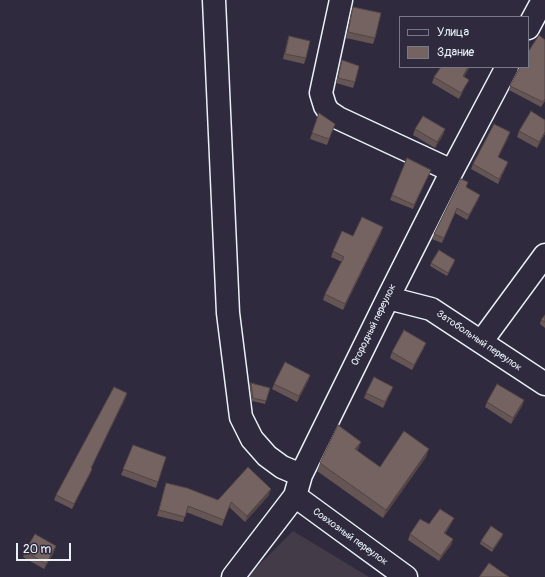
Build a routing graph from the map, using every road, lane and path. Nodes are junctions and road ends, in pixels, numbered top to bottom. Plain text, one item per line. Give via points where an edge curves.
1 (214, 0) edge
2 (342, 0) edge
3 (543, 0) edge
4 (529, 26) edge
5 (506, 68) edge
6 (452, 171) junction
7 (545, 255) edge
8 (388, 298) junction
9 (481, 342) junction
10 (545, 384) edge
11 (301, 475) junction
12 (295, 496) junction
13 (233, 577) edge
14 (406, 577) edge

1 - 11 street via 228,314 242,417 252,439 267,456 282,467
2 - 6 street via 321,93 325,106 338,118
3 - 4 street
5 - 6 street, Огородный переулок
6 - 8 street, Огородный переулок
7 - 9 street
8 - 9 street, Затобольный переулок via 431,309
8 - 11 street, Огородный переулок
9 - 10 street, Затобольный переулок
11 - 12 street, Огородный переулок
12 - 13 street, Огородный переулок
12 - 14 street, Совхозный переулок

